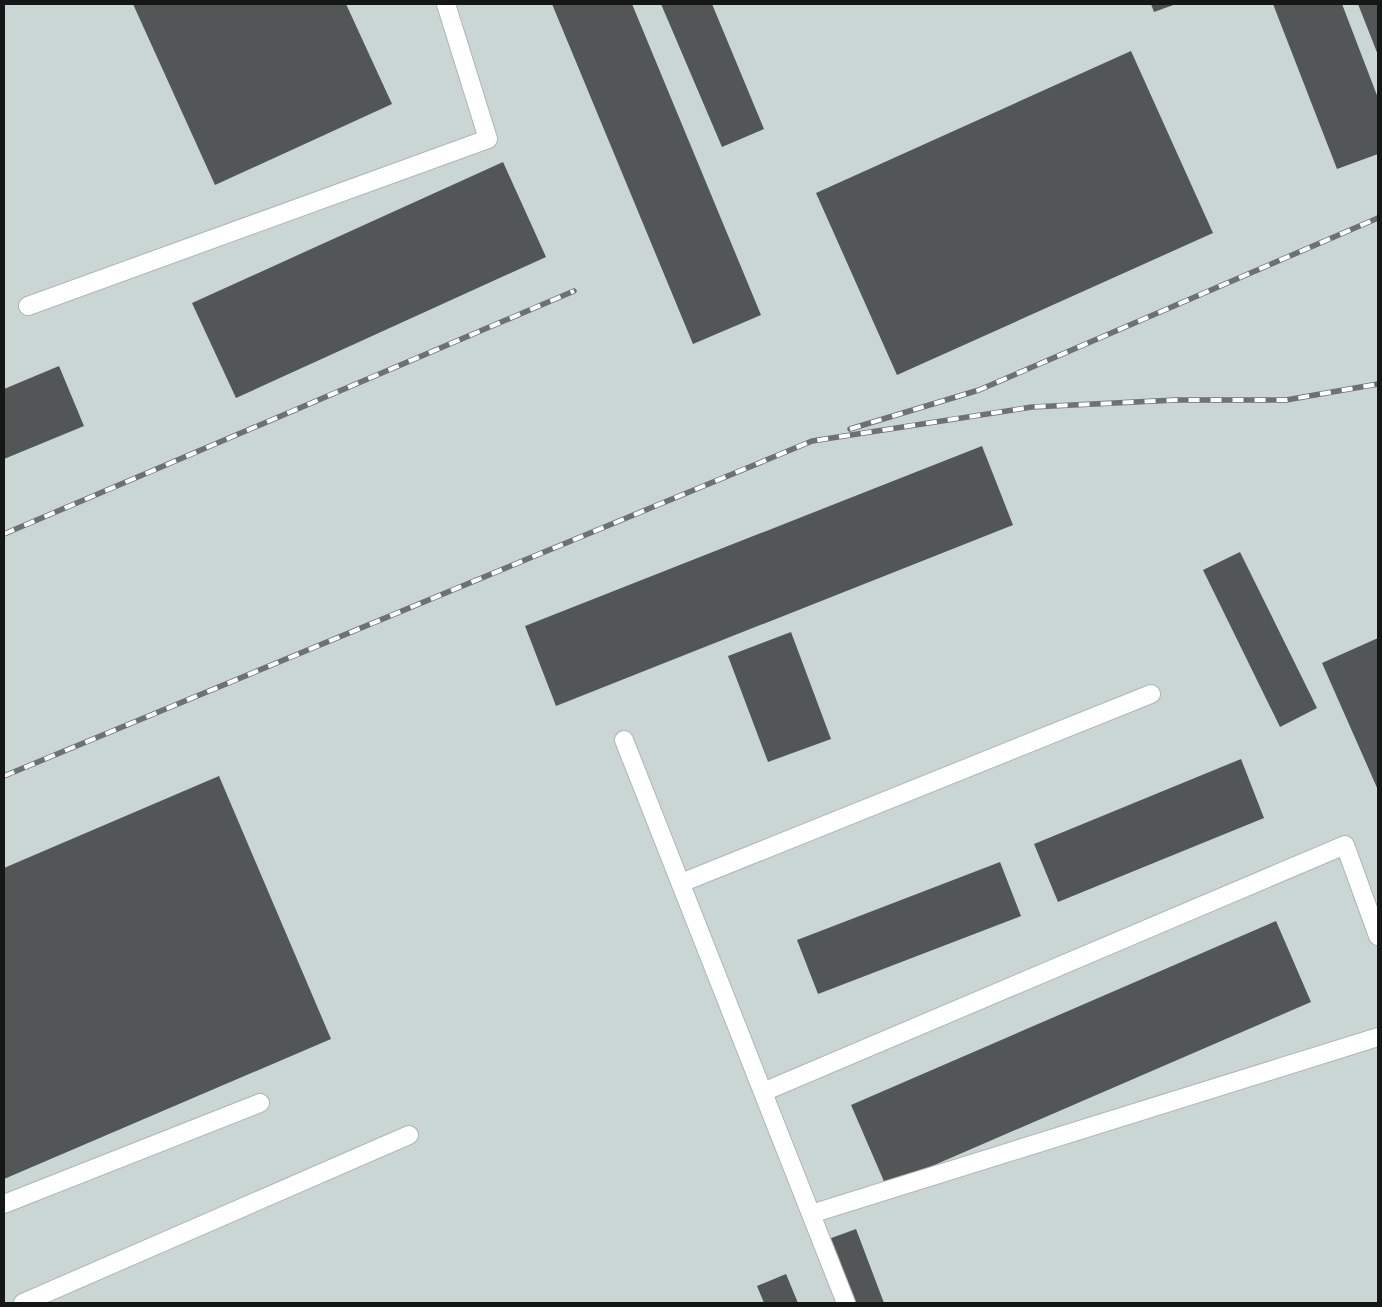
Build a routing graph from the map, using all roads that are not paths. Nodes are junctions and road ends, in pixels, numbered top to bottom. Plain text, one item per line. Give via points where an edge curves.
1 (446, 4) edge
2 (28, 306) dead end
3 (1151, 694) dead end
4 (624, 740) dead end
5 (681, 882) junction
6 (1378, 936) edge
7 (1378, 1037) edge
8 (763, 1092) junction
9 (260, 1102) dead end
10 (409, 1136) dead end
11 (4, 1204) edge
12 (811, 1214) junction
13 (23, 1303) edge
14 (846, 1303) edge

1 - 2 lane via 488,139
3 - 5 lane
4 - 5 lane
5 - 8 lane
6 - 8 lane via 1345,845
7 - 12 lane
8 - 12 lane
9 - 11 lane
10 - 13 lane
12 - 14 lane

